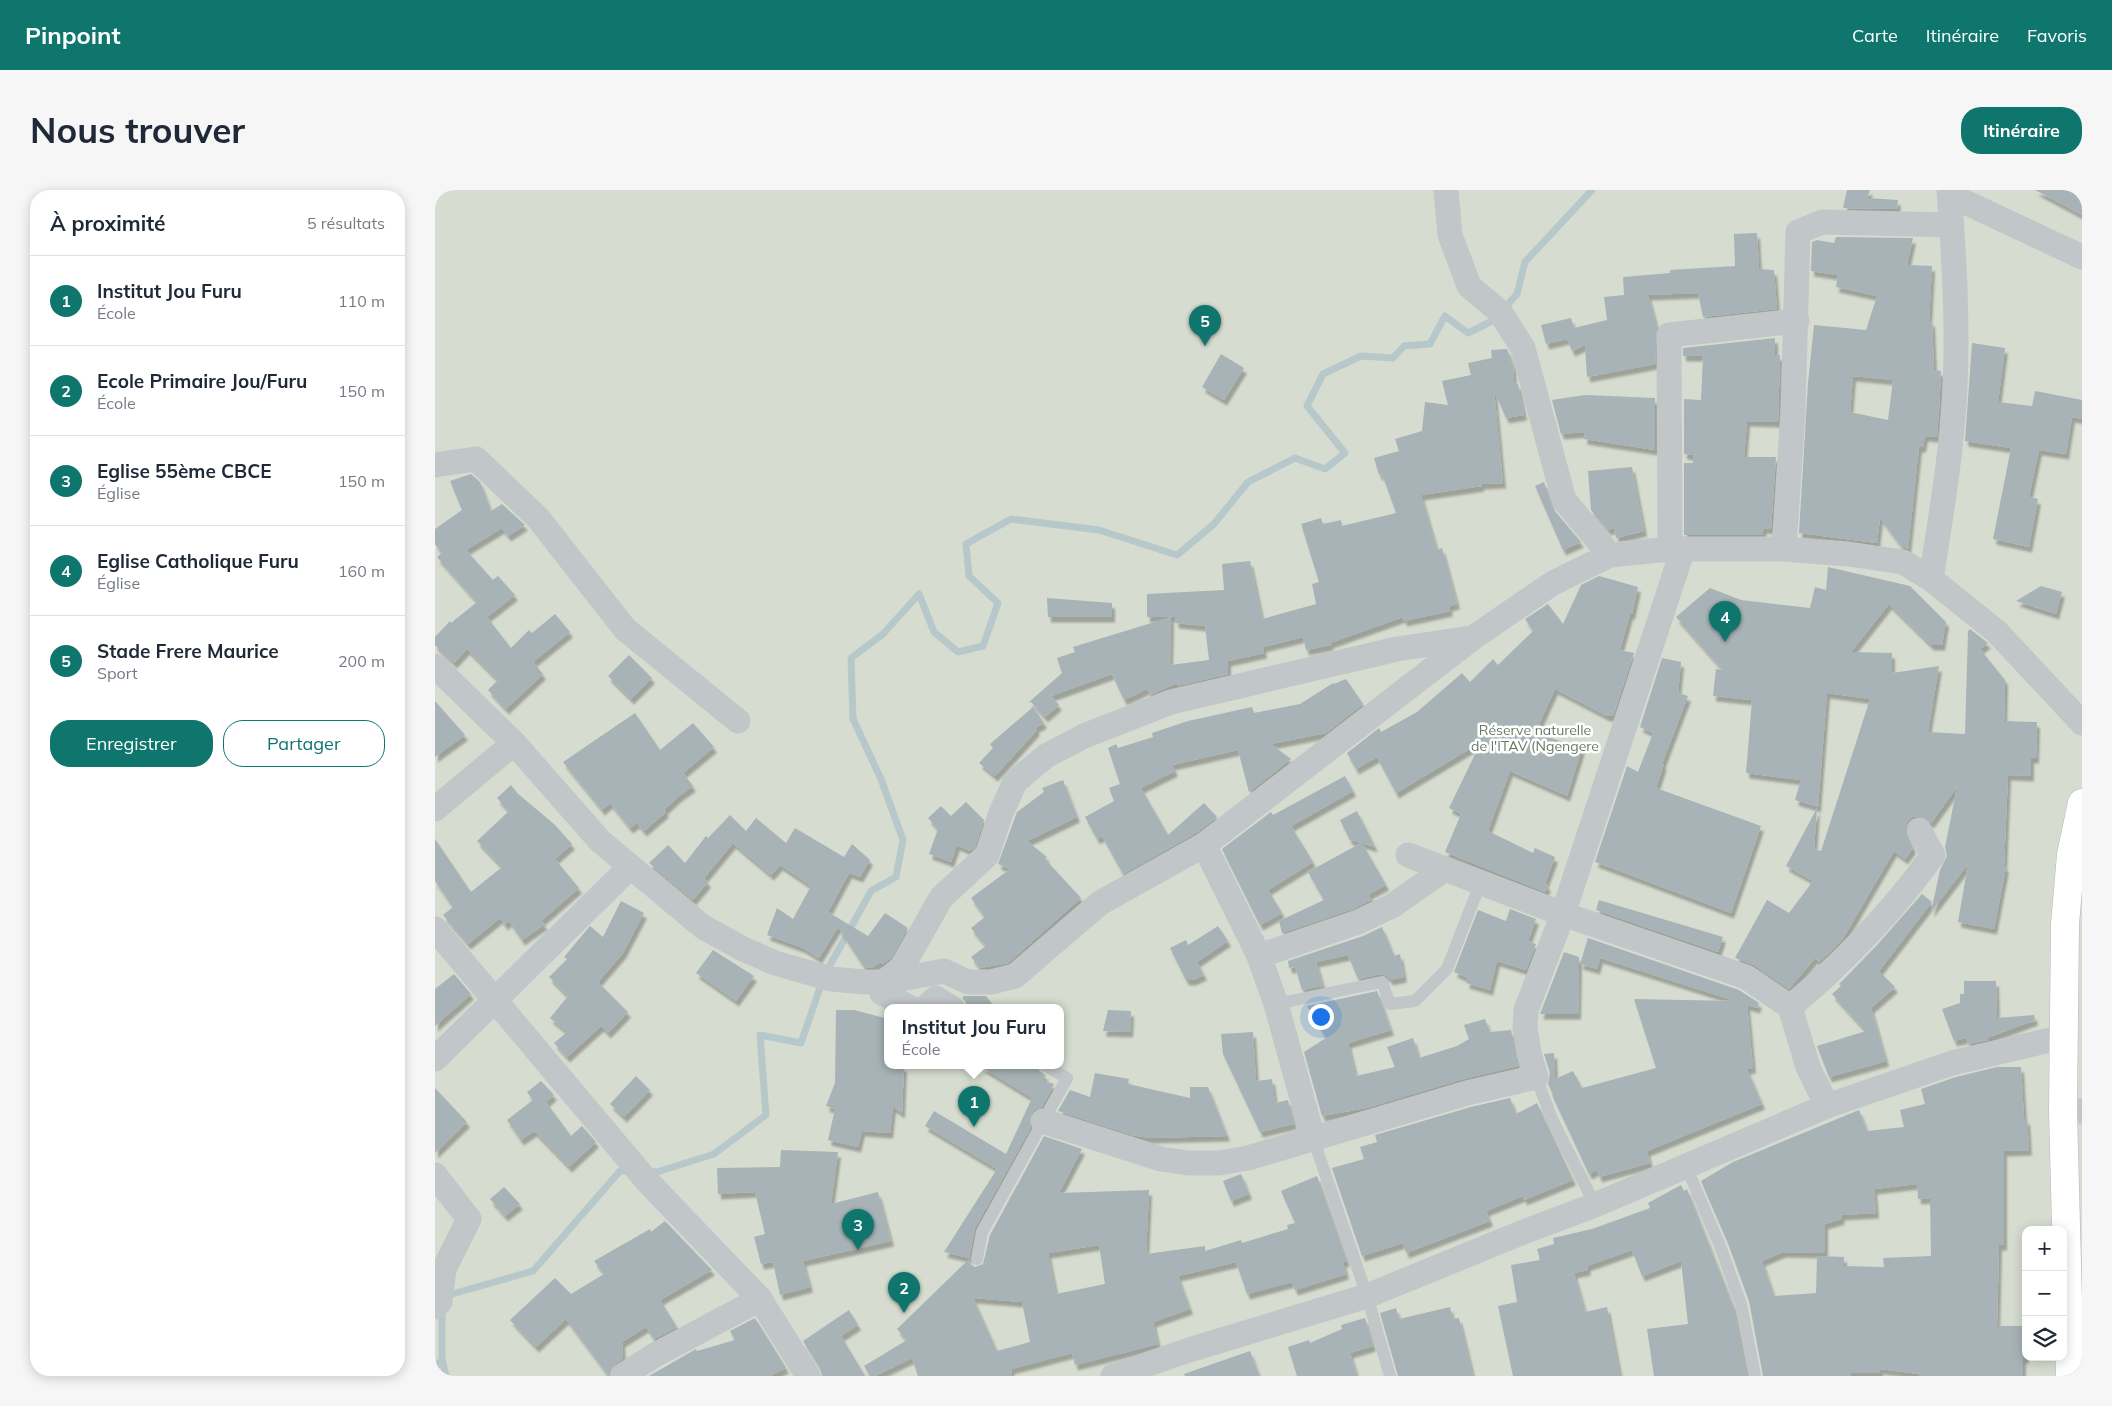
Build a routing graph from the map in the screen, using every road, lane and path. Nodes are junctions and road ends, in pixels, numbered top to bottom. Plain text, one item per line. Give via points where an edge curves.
1 (1446, 190) edge
2 (1949, 193) edge
3 (1952, 225) junction
4 (2082, 257) edge
5 (1797, 321) junction
6 (435, 465) edge
7 (1677, 549) junction
8 (1784, 549) junction
9 (1610, 555) junction
10 (1931, 579) junction
11 (1474, 637) junction
12 (435, 666) edge
13 (738, 721) dead end
14 (2082, 723) edge
15 (514, 743) junction
16 (2082, 803) edge
17 (435, 809) edge
18 (1919, 830) dead end
19 (1204, 845) junction
20 (1408, 855) dead end
21 (629, 868) junction
22 (1445, 869) junction
23 (1480, 884) junction
24 (1563, 914) junction
25 (435, 928) edge
26 (1259, 956) junction
27 (884, 982) junction
28 (495, 998) junction
29 (903, 1004) edge
30 (929, 1004) edge
31 (946, 1004) edge
32 (1276, 1004) junction
33 (1790, 1007) junction
34 (2063, 1037) junction
35 (435, 1058) edge
36 (1051, 1069) edge
37 (1536, 1077) junction
38 (1827, 1106) junction
39 (2072, 1111) edge
40 (1043, 1121) junction
41 (1313, 1138) junction
42 (1686, 1166) junction
43 (435, 1175) edge
44 (1595, 1205) junction
45 (2075, 1256) edge
46 (977, 1259) dead end
47 (1367, 1296) junction
48 (760, 1299) junction
49 (435, 1307) edge
50 (621, 1376) edge
51 (808, 1376) edge
52 (1113, 1376) edge
53 (1390, 1376) edge
54 (1755, 1376) edge
55 (2070, 1376) edge

1 - 9 street via 1451,235 1469,286 1505,319 1523,348 1564,500
2 - 3 street
2 - 4 street
3 - 5 street via 1823,222 1798,232
3 - 10 street via 1956,302 1955,388 1946,480
5 - 7 street via 1669,335
5 - 8 street
6 - 13 street via 476,459 538,518 625,629
7 - 8 street
7 - 9 street
7 - 24 street
8 - 10 street via 1903,562
9 - 11 street via 1553,583
10 - 14 street via 1997,632
11 - 19 street
11 - 27 street via 1397,648 1171,702 1084,736 1046,756 1015,782 987,855 941,898 902,968
12 - 15 street
15 - 17 street
15 - 21 street via 600,841
16 - 34 highway via 2071,855 2065,924
18 - 33 street via 1933,856 1914,882 1827,976
19 - 26 street
19 - 27 street via 1100,902 1015,976 991,982 967,982 944,971
20 - 22 street
21 - 27 street via 703,927 751,953 819,975
21 - 28 street
22 - 23 street
22 - 26 street via 1392,906 1359,922
23 - 24 street
23 - 32 lane via 1447,969 1415,1001 1390,1004 1382,982
24 - 33 street via 1746,977
24 - 37 street via 1526,1010 1525,1028
25 - 28 street
26 - 32 street
27 - 29 street via 881,993
28 - 35 street
28 - 48 street via 647,1181
30 - 31 street via 936,998
32 - 41 street
33 - 38 street via 1808,1067
34 - 38 street via 1952,1063
34 - 39 highway
36 - 40 lane via 1067,1078
37 - 41 street via 1467,1093
37 - 44 lane via 1552,1119
38 - 42 street
39 - 45 highway
40 - 41 street via 1161,1159 1188,1163 1219,1163 1248,1158
40 - 46 lane via 982,1232
41 - 47 lane
42 - 44 street
42 - 54 lane via 1741,1304
43 - 49 street via 469,1219 444,1269 440,1302
44 - 47 street
45 - 55 highway
47 - 52 street
47 - 53 lane
48 - 50 street
48 - 51 street

